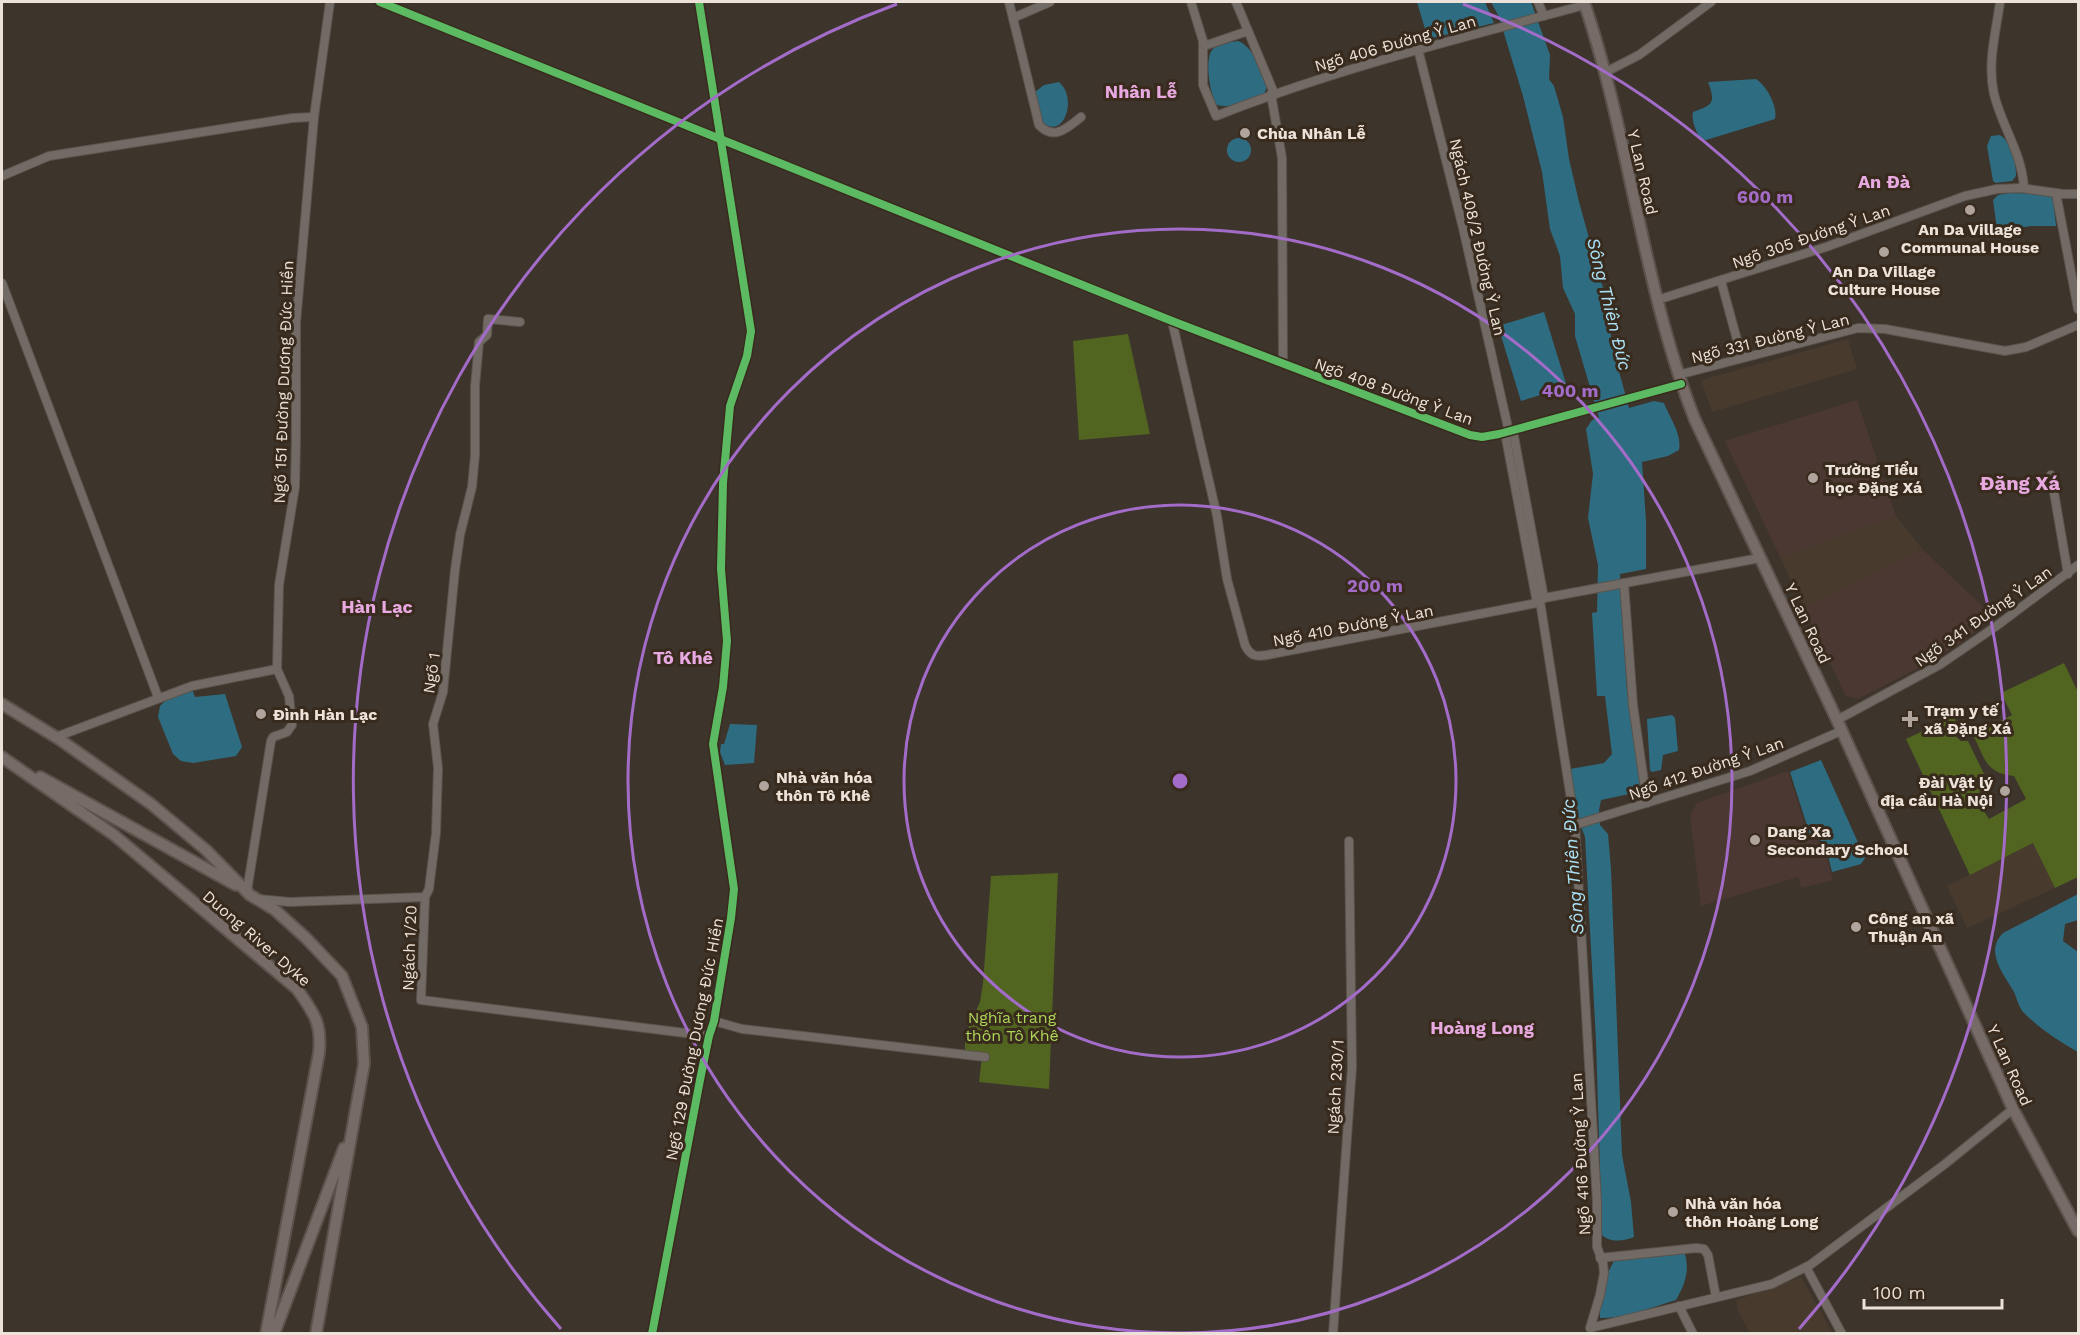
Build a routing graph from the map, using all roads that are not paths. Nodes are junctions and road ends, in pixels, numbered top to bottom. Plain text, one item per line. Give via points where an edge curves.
1 (330, 2) edge
2 (380, 2) edge
3 (699, 2) edge
4 (1009, 2) edge
5 (1050, 2) edge
6 (1191, 2) edge
7 (1236, 2) edge
8 (1538, 2) edge
9 (1711, 2) edge
10 (2000, 2) edge
11 (1584, 3) edge
12 (1544, 16) junction
13 (1013, 18) junction
14 (1248, 31) junction
15 (1204, 46) junction
16 (1419, 49) junction
17 (1604, 73) junction
18 (1273, 94) junction
19 (314, 117) junction
20 (1081, 117) dead end
21 (719, 137) junction
22 (2, 176) edge
23 (2024, 188) junction
24 (2056, 193) junction
25 (2079, 194) edge
26 (1721, 280) junction
27 (2, 283) edge
28 (1657, 300) junction
29 (2079, 309) edge
30 (1172, 321) junction
31 (520, 322) dead end
32 (2079, 325) edge
33 (1742, 358) junction
34 (1283, 364) junction
35 (1680, 380) junction
36 (1509, 432) junction
37 (2051, 475) dead end
38 (1525, 515) joint
39 (1760, 558) junction
40 (2079, 566) edge
41 (2068, 574) junction
42 (1624, 583) junction
43 (1540, 600) junction
44 (277, 669) junction
45 (158, 697) junction
46 (2, 704) edge
47 (1839, 725) junction
48 (56, 737) junction
49 (2, 756) edge
50 (1647, 803) junction
51 (1575, 825) junction
52 (1349, 841) dead end
53 (247, 891) junction
54 (424, 897) junction
55 (257, 899) junction
56 (714, 1021) junction
57 (709, 1036) junction
58 (985, 1057) dead end
59 (2013, 1108) junction
60 (354, 1123) junction
61 (2079, 1231) edge
62 (1600, 1258) junction
63 (1806, 1268) junction
64 (1716, 1298) junction
65 (1679, 1306) junction
66 (1590, 1331) edge
67 (266, 1334) edge
68 (274, 1334) edge
69 (316, 1334) edge
70 (651, 1334) edge
71 (1333, 1334) edge
72 (1693, 1334) edge
73 (1842, 1334) edge

1 - 19 street, Ngõ 151 Đường Dương Đức Hiền
2 - 21 street, Ngõ 408 Đường Ỷ Lan
3 - 21 street, Ngõ 129 Đường Dương Đức Hiền
4 - 13 street
5 - 13 street
6 - 15 street
7 - 14 street
8 - 12 street
9 - 17 street via 1639,56
10 - 23 street via 1992,82 2020,162
11 - 12 street, Ngõ 406 Đường Ỷ Lan
11 - 17 main road, Y Lan Road
12 - 16 street, Ngõ 406 Đường Ỷ Lan
13 - 20 street via 1039,125 1048,132 1060,132
14 - 15 street
14 - 18 street
15 - 18 street, Ngõ 406 Đường Ỷ Lan via 1203,85 1216,117
16 - 18 street, Ngõ 406 Đường Ỷ Lan
16 - 36 street, Ngách 408/2 Đường Ỷ Lan
17 - 28 main road, Y Lan Road
18 - 34 street via 1281,158
19 - 22 street via 49,156
19 - 44 street, Ngõ 151 Đường Dương Đức Hiền via 296,323 294,487 279,585
21 - 30 street, Ngõ 408 Đường Ỷ Lan
21 - 56 street, Ngõ 129 Đường Dương Đức Hiền via 751,331 730,406 723,483 722,569 728,641 713,744 734,889
23 - 24 street, Ngõ 305 Đường Ỷ Lan
23 - 26 street, Ngõ 305 Đường Ỷ Lan via 1965,196 1871,232
24 - 25 street, Ngõ 305 Đường Ỷ Lan
24 - 29 street
26 - 28 street, Ngõ 305 Đường Ỷ Lan
26 - 33 street
27 - 45 street
28 - 35 main road, Y Lan Road
30 - 34 street, Ngõ 408 Đường Ỷ Lan
30 - 43 street, Ngõ 410 Đường Ỷ Lan via 1217,516 1230,592 1250,654 1267,655
31 - 54 street, Ngõ 1 via 488,319 487,335 479,342 472,487 455,570 443,692 433,724 438,768 436,833 430,884
32 - 33 street, Ngõ 331 Đường Ỷ Lan via 2015,350 1871,328 1846,330
33 - 35 street, Ngõ 331 Đường Ỷ Lan
34 - 36 street, Ngõ 408 Đường Ỷ Lan via 1462,433 1482,437
35 - 36 street, Ngõ 408 Đường Ỷ Lan via 1646,394
35 - 39 main road, Y Lan Road
36 - 38 street, Ngách 408/2 Đường Ỷ Lan
37 - 41 street
38 - 43 street, Ngõ 416 Đường Ỷ Lan
39 - 42 street, Ngõ 410 Đường Ỷ Lan
39 - 47 main road, Y Lan Road
40 - 41 street, Ngõ 341 Đường Ỷ Lan
41 - 47 street, Ngõ 341 Đường Ỷ Lan via 1941,664
42 - 43 street, Ngõ 410 Đường Ỷ Lan
42 - 50 street via 1633,705
43 - 51 street, Ngõ 416 Đường Ỷ Lan
44 - 45 street
44 - 53 street, Ngõ 151 Đường Dương Đức Hiền via 289,696 292,726 271,741
45 - 48 street
46 - 48 main road
47 - 50 street, Ngõ 412 Đường Ỷ Lan via 1750,771
47 - 59 main road, Y Lan Road
48 - 53 main road via 151,804
49 - 53 main road
49 - 67 main road, Duong River Dyke via 114,834 297,989 316,1016 320,1053
50 - 51 street, Ngõ 412 Đường Ỷ Lan
51 - 62 street, Ngõ 416 Đường Ỷ Lan
52 - 71 street, Ngách 230/1 via 1352,1067
53 - 55 main road
54 - 55 street via 290,902
54 - 57 street, Ngách 1/20 via 421,1000
55 - 60 main road via 306,938 342,976 362,1027 364,1064
56 - 57 street, Ngõ 129 Đường Dương Đức Hiền
56 - 58 street via 742,1029
57 - 70 street, Ngõ 129 Đường Dương Đức Hiền
59 - 61 main road, Y Lan Road
59 - 63 street, Ngõ 416 Đường Ỷ Lan
60 - 68 main road
60 - 69 main road
62 - 64 street via 1704,1249
62 - 66 street, Ngõ 416 Đường Ỷ Lan via 1604,1266 1602,1284
63 - 64 street, Ngõ 416 Đường Ỷ Lan via 1772,1284
63 - 73 street
64 - 65 street, Ngõ 416 Đường Ỷ Lan
65 - 66 street, Ngõ 416 Đường Ỷ Lan
65 - 72 street

